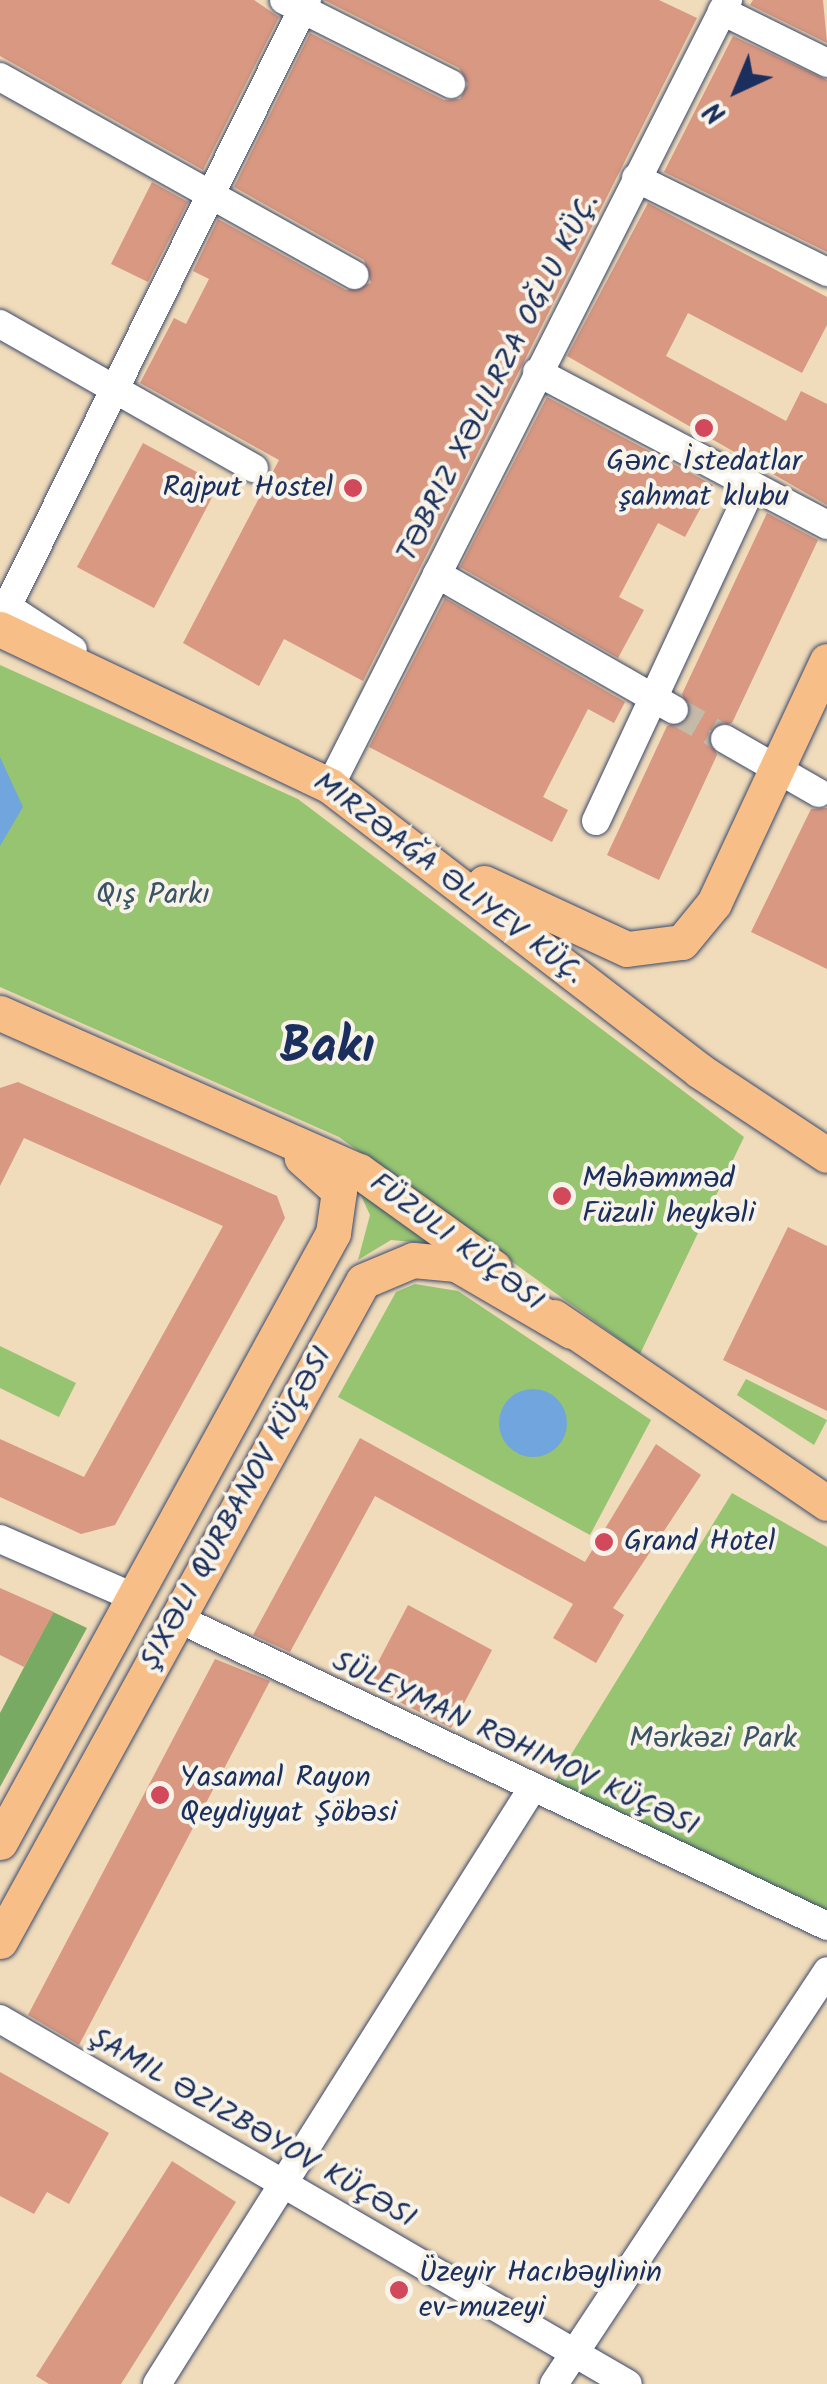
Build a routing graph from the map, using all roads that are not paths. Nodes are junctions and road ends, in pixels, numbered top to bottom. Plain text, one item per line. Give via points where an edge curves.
1 (298, 3) edge
2 (725, 6) edge
3 (827, 63) edge
4 (0, 77) edge
5 (450, 84) dead end
6 (636, 178) junction
7 (213, 195) junction
8 (827, 272) edge
9 (354, 275) dead end
10 (0, 324) edge
11 (537, 372) junction
12 (118, 390) junction
13 (254, 468) dead end
14 (752, 486) junction
15 (827, 525) edge
16 (437, 574) junction
17 (2, 613) edge
18 (827, 660) edge
19 (664, 704) junction
20 (724, 739) tunnel mouth
21 (776, 768) junction
22 (330, 786) junction
23 (819, 793) dead end
24 (596, 820) dead end
25 (412, 847) junction
26 (0, 1013) edge
27 (150, 1079) junction
28 (827, 1155) edge
29 (571, 1331) junction
30 (827, 1503) edge
31 (0, 1538) edge
32 (136, 1598) junction
33 (177, 1618) junction
34 (530, 1792) junction
35 (0, 1842) edge
36 (827, 1926) edge
37 (0, 1941) edge
38 (827, 1971) edge
39 (0, 2019) edge
40 (283, 2188) junction
41 (575, 2352) junction
42 (156, 2384) edge
43 (554, 2384) edge
44 (628, 2384) edge

1 - 5 street
1 - 7 street
2 - 3 street
2 - 6 street, TƏBRIZ XƏLILRZA OĞLU KÜÇ.
4 - 7 street
6 - 8 street
6 - 11 street, TƏBRIZ XƏLILRZA OĞLU KÜÇ.
7 - 9 street
7 - 12 street
10 - 12 street
11 - 14 street
11 - 16 street, TƏBRIZ XƏLILRZA OĞLU KÜÇ.
12 - 13 street
12 - 17 street
14 - 15 street
14 - 19 street
16 - 19 street
16 - 22 street, TƏBRIZ XƏLILRZA OĞLU KÜÇ.
17 - 22 main road, MIRZƏAĞA ƏLIYEV KÜÇ. via 138,692
18 - 21 main road
19 - 24 street
20 - 21 street
21 - 23 street
21 - 25 main road via 714,903 682,942 660,951 604,942
22 - 25 main road, MIRZƏAĞA ƏLIYEV KÜÇ.
25 - 28 main road, MIRZƏAĞA ƏLIYEV KÜÇ. via 748,1107
26 - 27 main road, FÜZULI KÜÇƏSI
27 - 29 main road, FÜZULI KÜÇƏSI via 359,1170
27 - 32 main road via 317,1168 340,1207
29 - 30 main road, FÜZULI KÜÇƏSI
29 - 33 main road via 456,1264 413,1260 372,1274
31 - 32 street
32 - 35 main road
33 - 34 street, SÜLEYMAN RƏHIMOV KÜÇƏSI
33 - 37 main road
34 - 36 street, SÜLEYMAN RƏHIMOV KÜÇƏSI
34 - 40 street
38 - 41 street
39 - 40 street, ŞAMIL ƏZIZBƏYOV KÜÇƏSI
40 - 41 street, ŞAMIL ƏZIZBƏYOV KÜÇƏSI
40 - 42 street
41 - 43 street
41 - 44 street, ŞAMIL ƏZIZBƏYOV KÜÇƏSI

